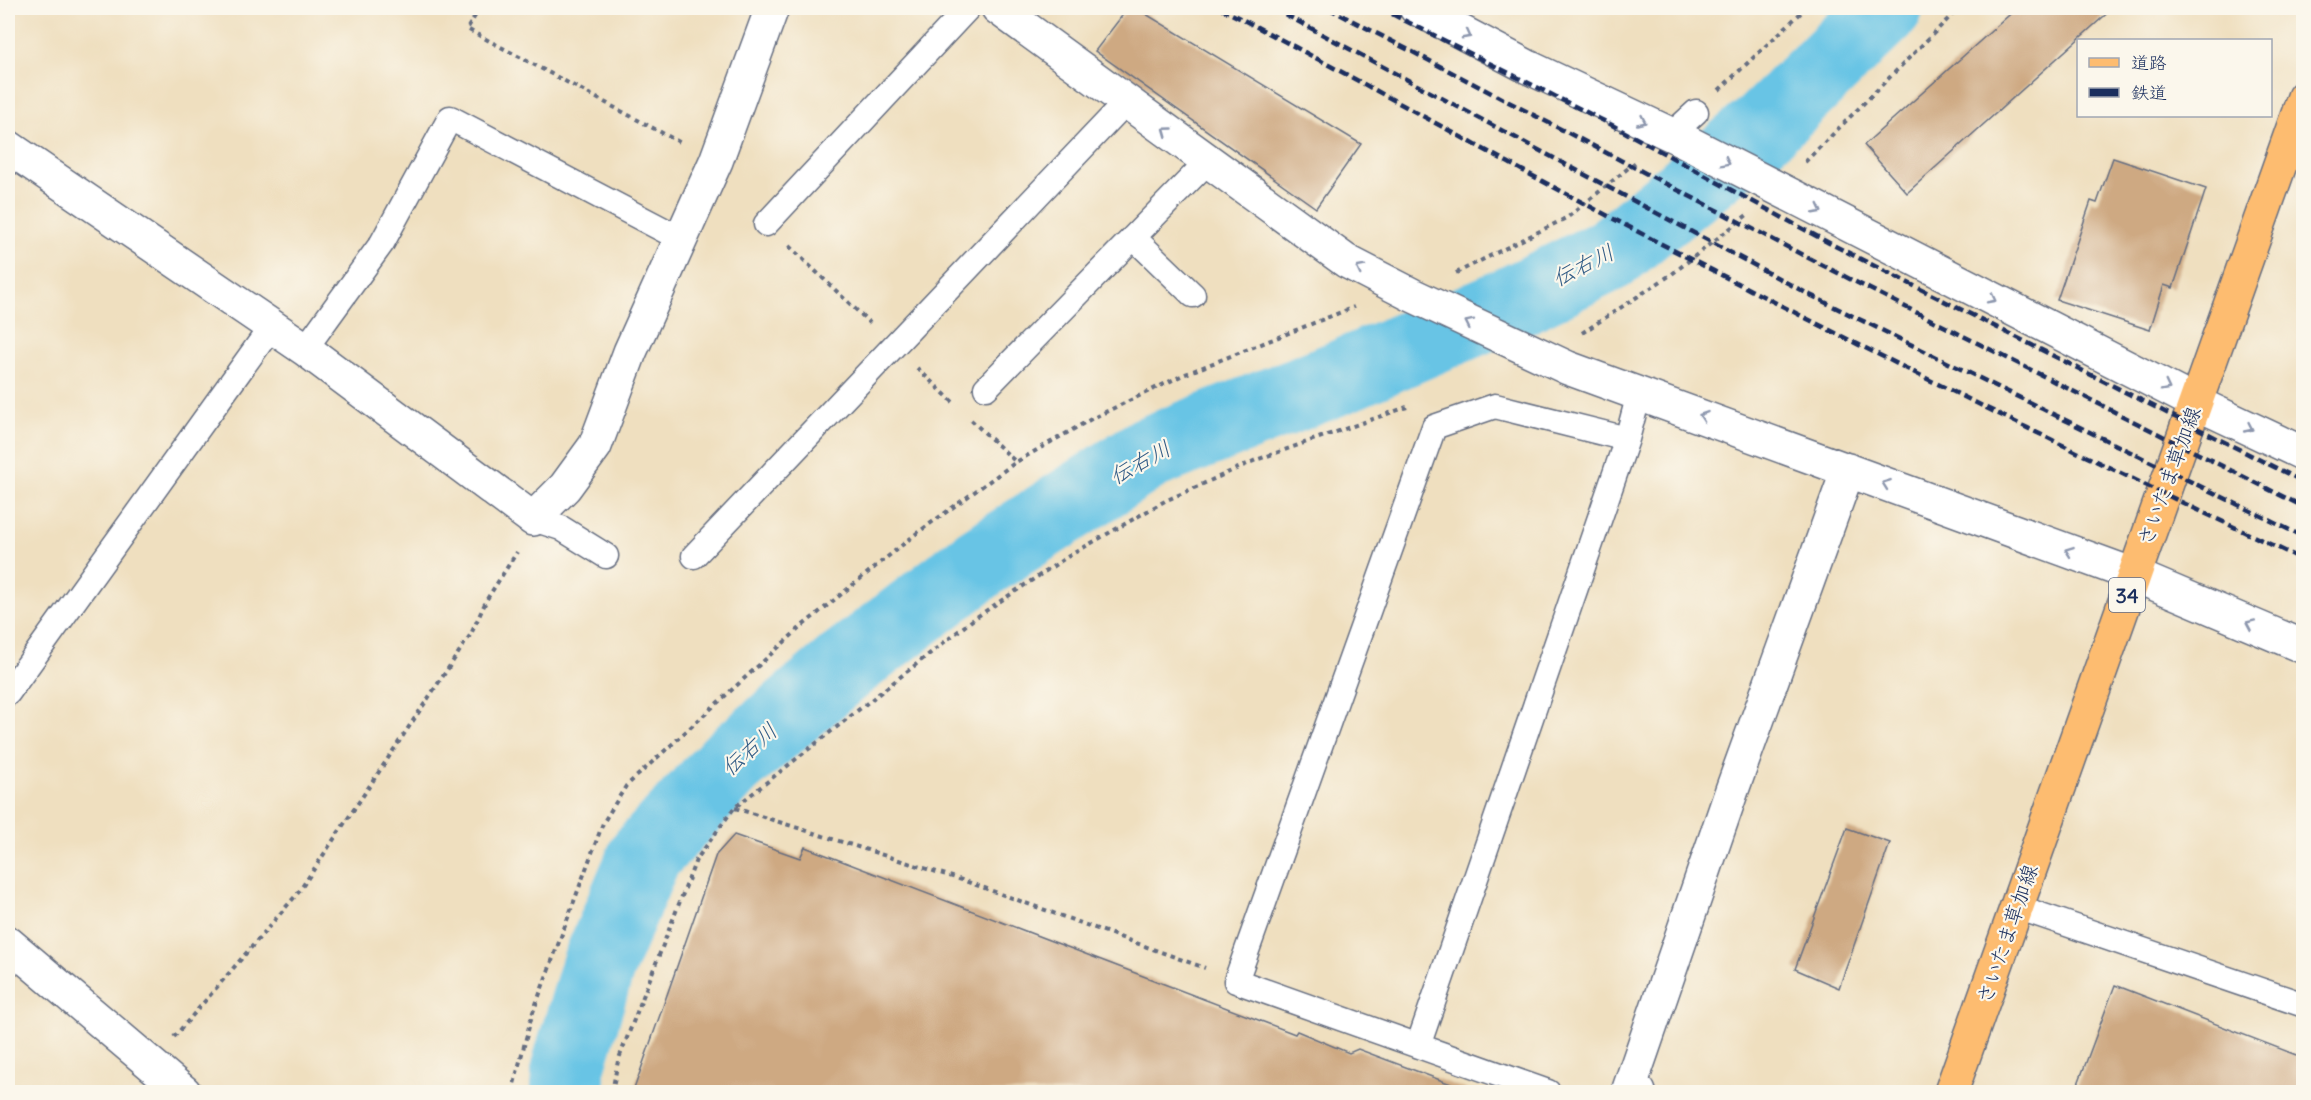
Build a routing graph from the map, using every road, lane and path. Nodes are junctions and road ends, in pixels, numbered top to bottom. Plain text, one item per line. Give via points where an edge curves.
1 (480, 8) edge
2 (772, 8) edge
3 (968, 8) edge
4 (998, 8) edge
5 (1416, 8) edge
6 (1806, 8) edge
7 (1959, 8) edge
8 (2304, 97) edge
9 (1127, 101) junction
10 (1684, 129) junction
11 (8, 147) edge
12 (1640, 160) dead end
13 (716, 161) junction
14 (1208, 161) junction
15 (1767, 194) junction
16 (766, 224) joint
17 (1134, 238) junction
18 (681, 239) junction
19 (1406, 292) junction
20 (1193, 295) dead end
21 (272, 326) junction
22 (895, 346) junction
23 (305, 349) junction
24 (1534, 352) junction
25 (986, 388) dead end
26 (1639, 394) junction
27 (2196, 403) junction
28 (1415, 404) dead end
29 (959, 408) dead end
30 (968, 416) dead end
31 (1627, 439) junction
32 (2304, 454) edge
33 (1017, 462) junction
34 (1848, 470) junction
35 (533, 519) junction
36 (606, 556) dead end
37 (694, 556) dead end
38 (2134, 575) junction
39 (2304, 647) edge
40 (8, 693) edge
41 (734, 808) junction
42 (2017, 907) junction
43 (8, 944) edge
44 (1236, 981) junction
45 (2304, 1005) edge
46 (1418, 1046) junction
47 (152, 1063) junction
48 (1631, 1091) edge
49 (184, 1092) edge
50 (512, 1092) edge
51 (612, 1092) edge
52 (1548, 1092) edge
53 (1951, 1092) edge

1 - 13 path via 468,29
2 - 13 street
3 - 16 lane
4 - 9 street
5 -> 10 street via 1528,67
6 - 10 path
7 - 15 path
8 - 27 main road, さいたま草加線 / 34
14 -> 9 street
9 - 22 lane
10 -> 15 street
11 - 21 street
12 - 19 path via 1568,217
13 - 18 street
14 - 17 lane
19 -> 14 street via 1346,261
15 - 24 path via 1672,274
15 -> 27 street
16 - 22 path
17 - 20 lane
17 - 25 lane
18 - 23 lane via 450,118 382,243
18 - 35 street via 630,352 595,446 565,486
24 -> 19 street
19 - 33 path via 1184,375 1093,418
21 - 23 street
21 - 40 lane
22 - 29 path
22 - 37 lane
23 - 35 street
24 - 26 street
26 - 31 lane
34 -> 26 street
27 -> 32 street
27 - 38 main road, さいたま草加線 / 34
28 - 41 path via 1256,460 1165,501 1067,557 975,618
30 - 33 path
31 - 44 lane via 1495,406 1434,427
31 - 46 lane
33 - 50 path via 917,533 802,626 626,786 599,833 532,1016
38 -> 34 street
34 - 48 street via 1732,790
35 - 36 lane via 561,528
35 - 47 path via 523,544 487,598 471,634 298,893
39 -> 38 street
38 - 42 main road, さいたま草加線 / 34
41 - 44 path via 965,881
41 - 51 path via 696,860 618,1061
42 - 45 lane
42 - 53 main road, さいたま草加線 / 34
43 - 47 street
44 - 46 lane
46 - 52 lane
47 - 49 street

